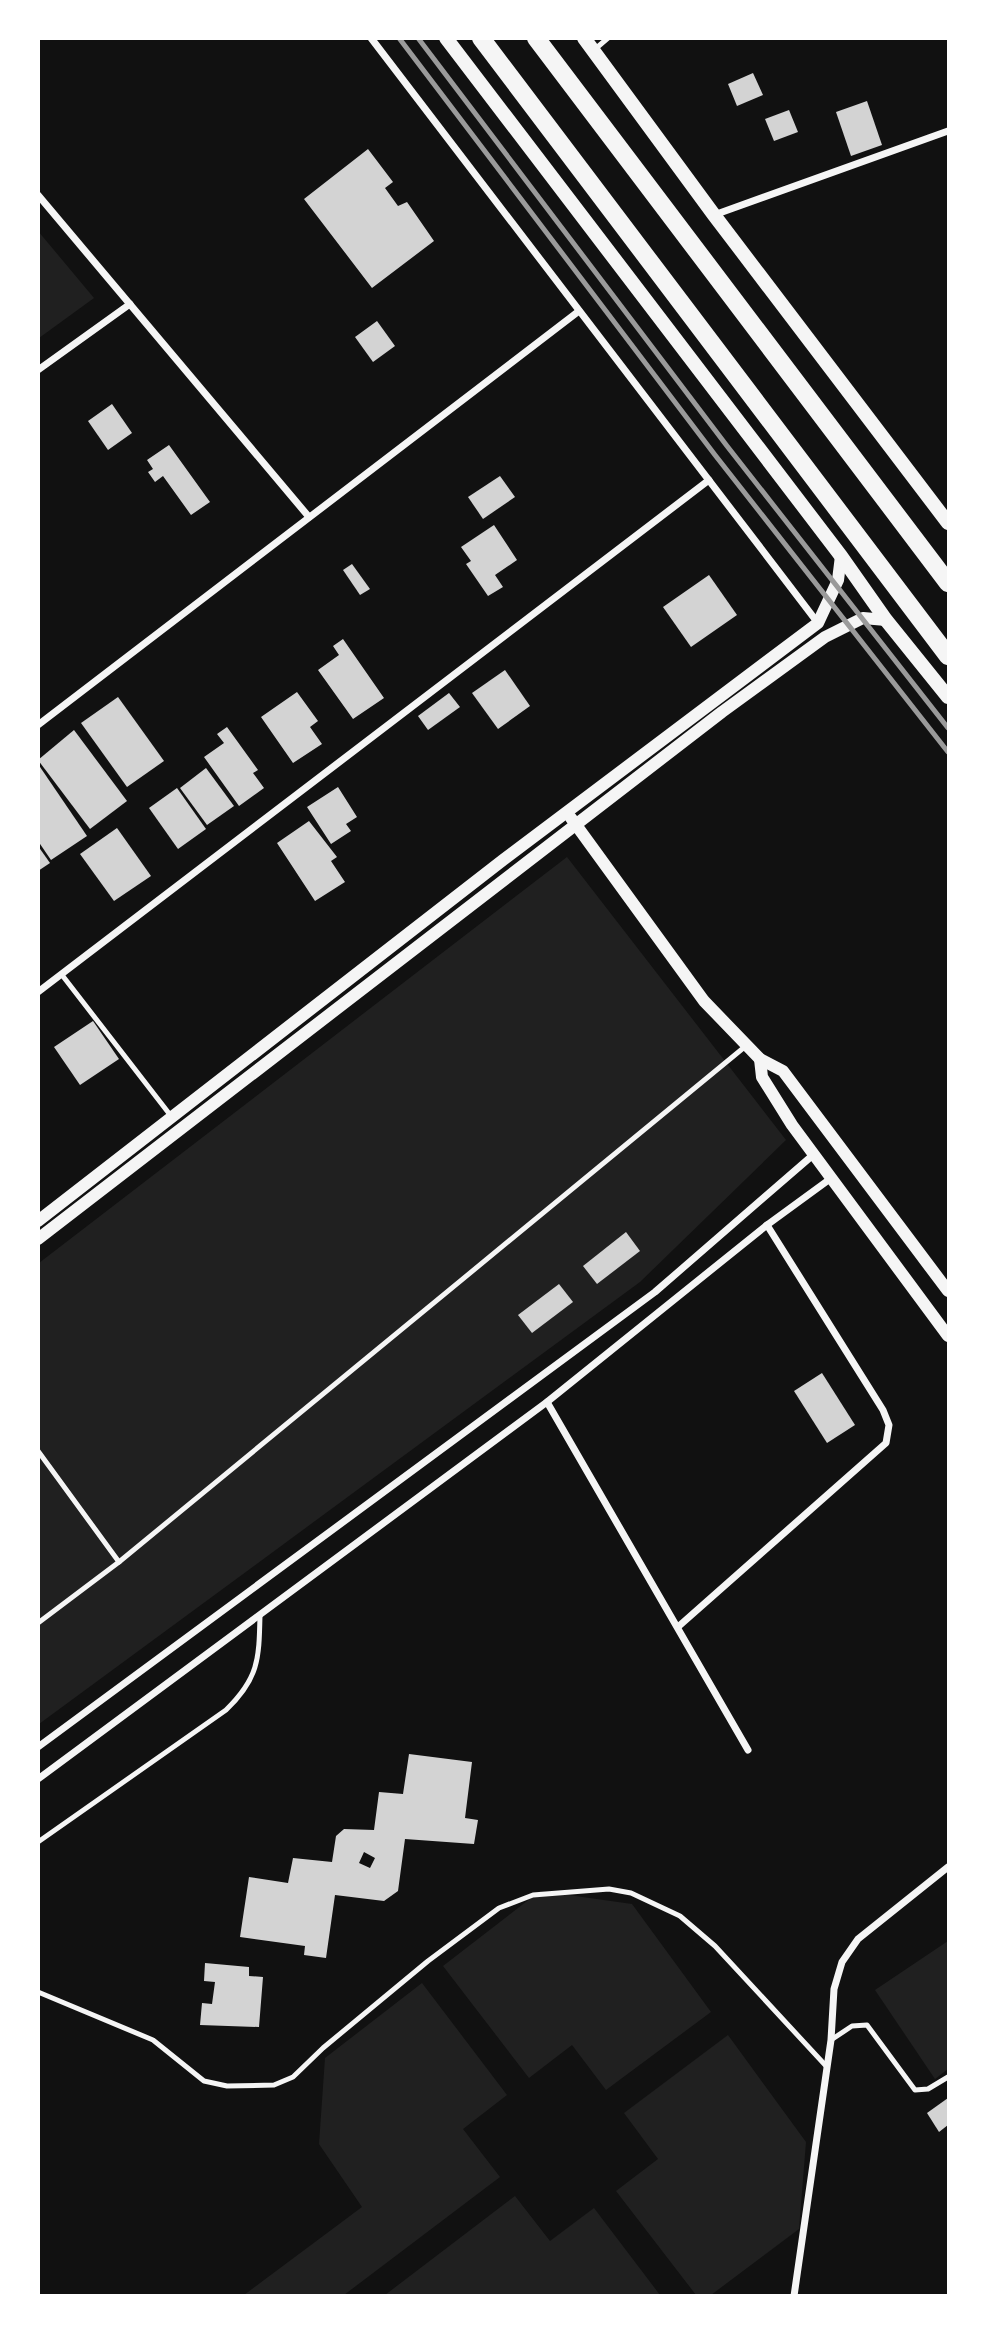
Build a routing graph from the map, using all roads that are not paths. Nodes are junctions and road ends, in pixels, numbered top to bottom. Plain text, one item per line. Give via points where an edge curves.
1 (371, 38) edge
2 (481, 38) edge
3 (536, 38) edge
4 (608, 38) edge
5 (449, 41) edge
6 (589, 45) edge
7 (948, 131) edge
8 (38, 195) edge
9 (714, 215) junction
10 (130, 304) junction
11 (579, 311) junction
12 (38, 370) edge
13 (709, 480) junction
14 (309, 517) junction
15 (948, 523) edge
16 (841, 556) junction
17 (948, 583) edge
18 (886, 620) junction
19 (818, 623) junction
20 (948, 656) edge
21 (948, 697) edge
22 (38, 725) edge
23 (571, 818) junction
24 (62, 975) junction
25 (38, 992) edge
26 (747, 1045) junction
27 (760, 1059) junction
28 (172, 1117) junction
29 (813, 1155) junction
30 (830, 1180) junction
31 (38, 1221) edge
32 (767, 1224) junction
33 (38, 1238) edge
34 (948, 1290) edge
35 (948, 1336) edge
36 (547, 1402) junction
37 (38, 1451) edge
38 (119, 1562) junction
39 (260, 1615) junction
40 (38, 1623) edge
41 (679, 1626) junction
42 (38, 1747) edge
43 (748, 1750) dead end
44 (38, 1779) edge
45 (38, 1842) edge
46 (948, 1867) edge
47 (38, 1992) edge
48 (831, 2040) junction
49 (827, 2067) junction
50 (948, 2077) edge
51 (794, 2295) edge

1 - 11 street
2 - 20 highway
3 - 17 highway
4 - 6 lane
5 - 16 main road
6 - 9 main road
7 - 9 street
8 - 10 street
9 - 15 main road
10 - 12 street
10 - 14 street
11 - 13 street
11 - 14 street
13 - 19 street
13 - 24 street
14 - 22 street
16 - 18 main road
16 - 19 street via 838,580
18 - 21 main road
18 - 23 street via 863,618 825,637
19 - 23 street
23 - 26 street via 685,978
23 - 28 street
23 - 33 street
24 - 25 street
24 - 28 lane
26 - 27 street
26 - 38 lane
27 - 29 street via 768,1088
27 - 34 street via 783,1071
28 - 31 street
29 - 30 street
29 - 42 street via 655,1293
30 - 32 street
30 - 35 street
32 - 36 street
32 - 41 street via 883,1410 889,1425 886,1443
36 - 39 street
36 - 41 street
37 - 38 lane
38 - 40 lane
39 - 44 street
39 - 45 lane via 256,1673 239,1698
41 - 43 street
46 - 48 street via 858,1940 842,1962 834,1989
47 - 49 lane via 153,2040 204,2081 227,2086 274,2085 293,2077 428,1961 499,1908 533,1895 608,1889 631,1893 680,1916 715,1946
48 - 49 street
48 - 50 lane via 852,2026 867,2025 915,2090 928,2089
49 - 51 street

